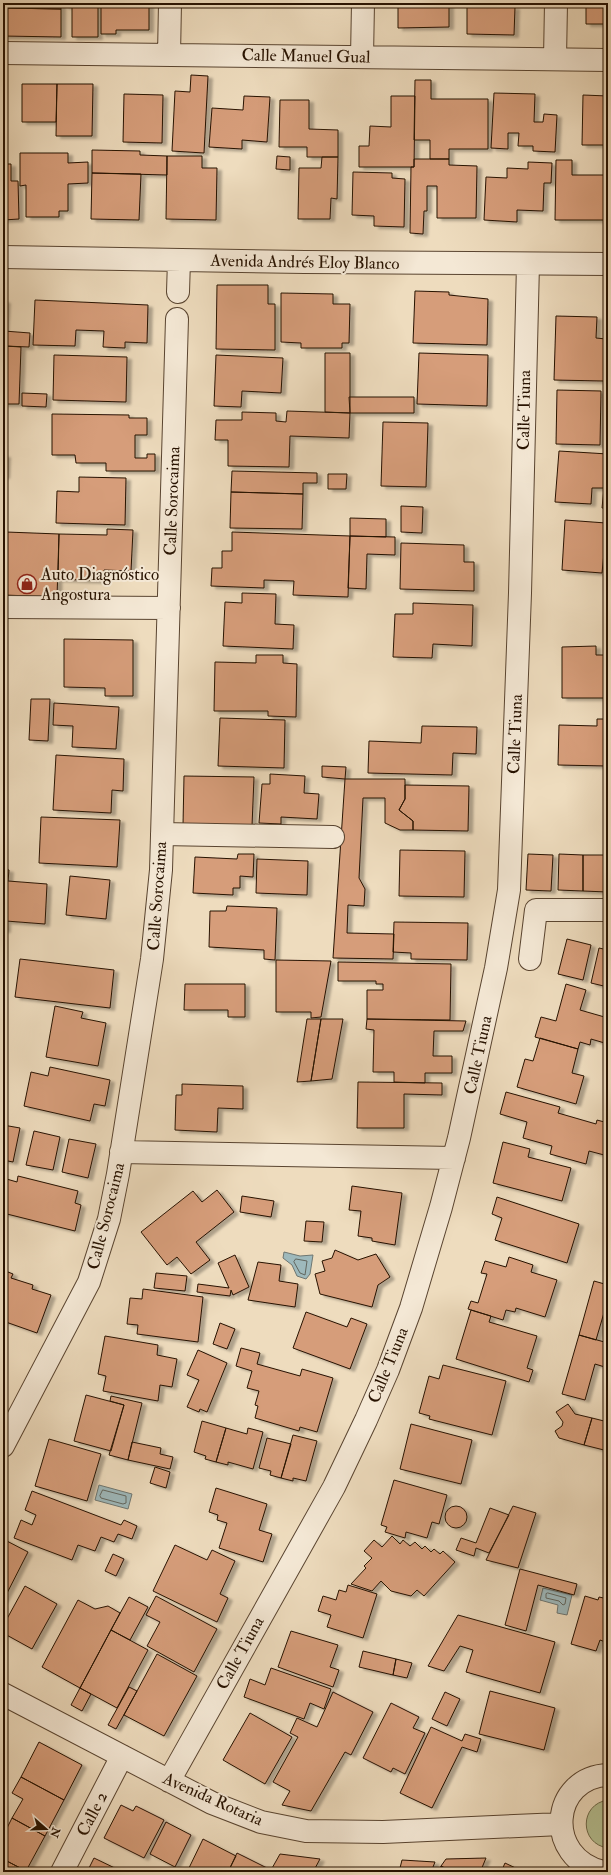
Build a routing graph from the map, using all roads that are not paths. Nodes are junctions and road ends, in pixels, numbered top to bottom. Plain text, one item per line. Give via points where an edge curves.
1 (170, 3) edge
2 (363, 3) edge
3 (556, 3) edge
4 (3, 53) edge
5 (169, 55) junction
6 (362, 57) junction
7 (555, 59) junction
8 (608, 60) edge
9 (3, 257) edge
10 (179, 260) junction
11 (528, 264) junction
12 (608, 264) edge
13 (178, 292) dead end
14 (177, 319) dead end
15 (3, 607) edge
16 (169, 608) junction
17 (162, 834) junction
18 (333, 837) dead end
19 (568, 910) junction
20 (608, 910) edge
21 (608, 920) edge
22 (530, 959) dead end
23 (121, 1152) junction
24 (454, 1158) junction
25 (3, 1446) edge
26 (3, 1694) edge
27 (122, 1756) junction
28 (608, 1775) edge
29 (169, 1781) junction
30 (563, 1834) junction
31 (62, 1872) edge
32 (566, 1872) edge
33 (603, 1872) edge

1 - 5 street
2 - 6 street
3 - 7 street
4 - 5 street, Calle Manuel Gual
5 - 6 street, Calle Manuel Gual
6 - 7 street, Calle Manuel Gual
7 - 8 street, Calle Manuel Gual
9 - 10 street, Avenida Andrés Eloy Blanco
10 - 11 street, Avenida Andrés Eloy Blanco
10 - 13 street
11 - 12 street, Avenida Andrés Eloy Blanco
11 - 24 street, Calle Tiuna via 509,890 496,968
14 - 16 street, Calle Sorocaima
15 - 16 street
16 - 17 street, Calle Sorocaima
17 - 18 street
17 - 23 street, Calle Sorocaima via 157,920
19 - 20 street
19 - 21 street
19 - 22 street via 536,910
23 - 24 street
23 - 25 street, Calle Sorocaima via 109,1219 89,1282
24 - 29 street, Calle Tiuna via 411,1308 366,1420 334,1487
26 - 27 street, Avenida Rotaria
27 - 29 street, Avenida Rotaria
27 - 31 street, Calle 2
28 - 30 street via 590,1779 570,1795 564,1806
29 - 30 street, Avenida Rotaria via 240,1815 282,1828 306,1831
30 - 32 street via 567,1853
30 - 33 street via 581,1864

